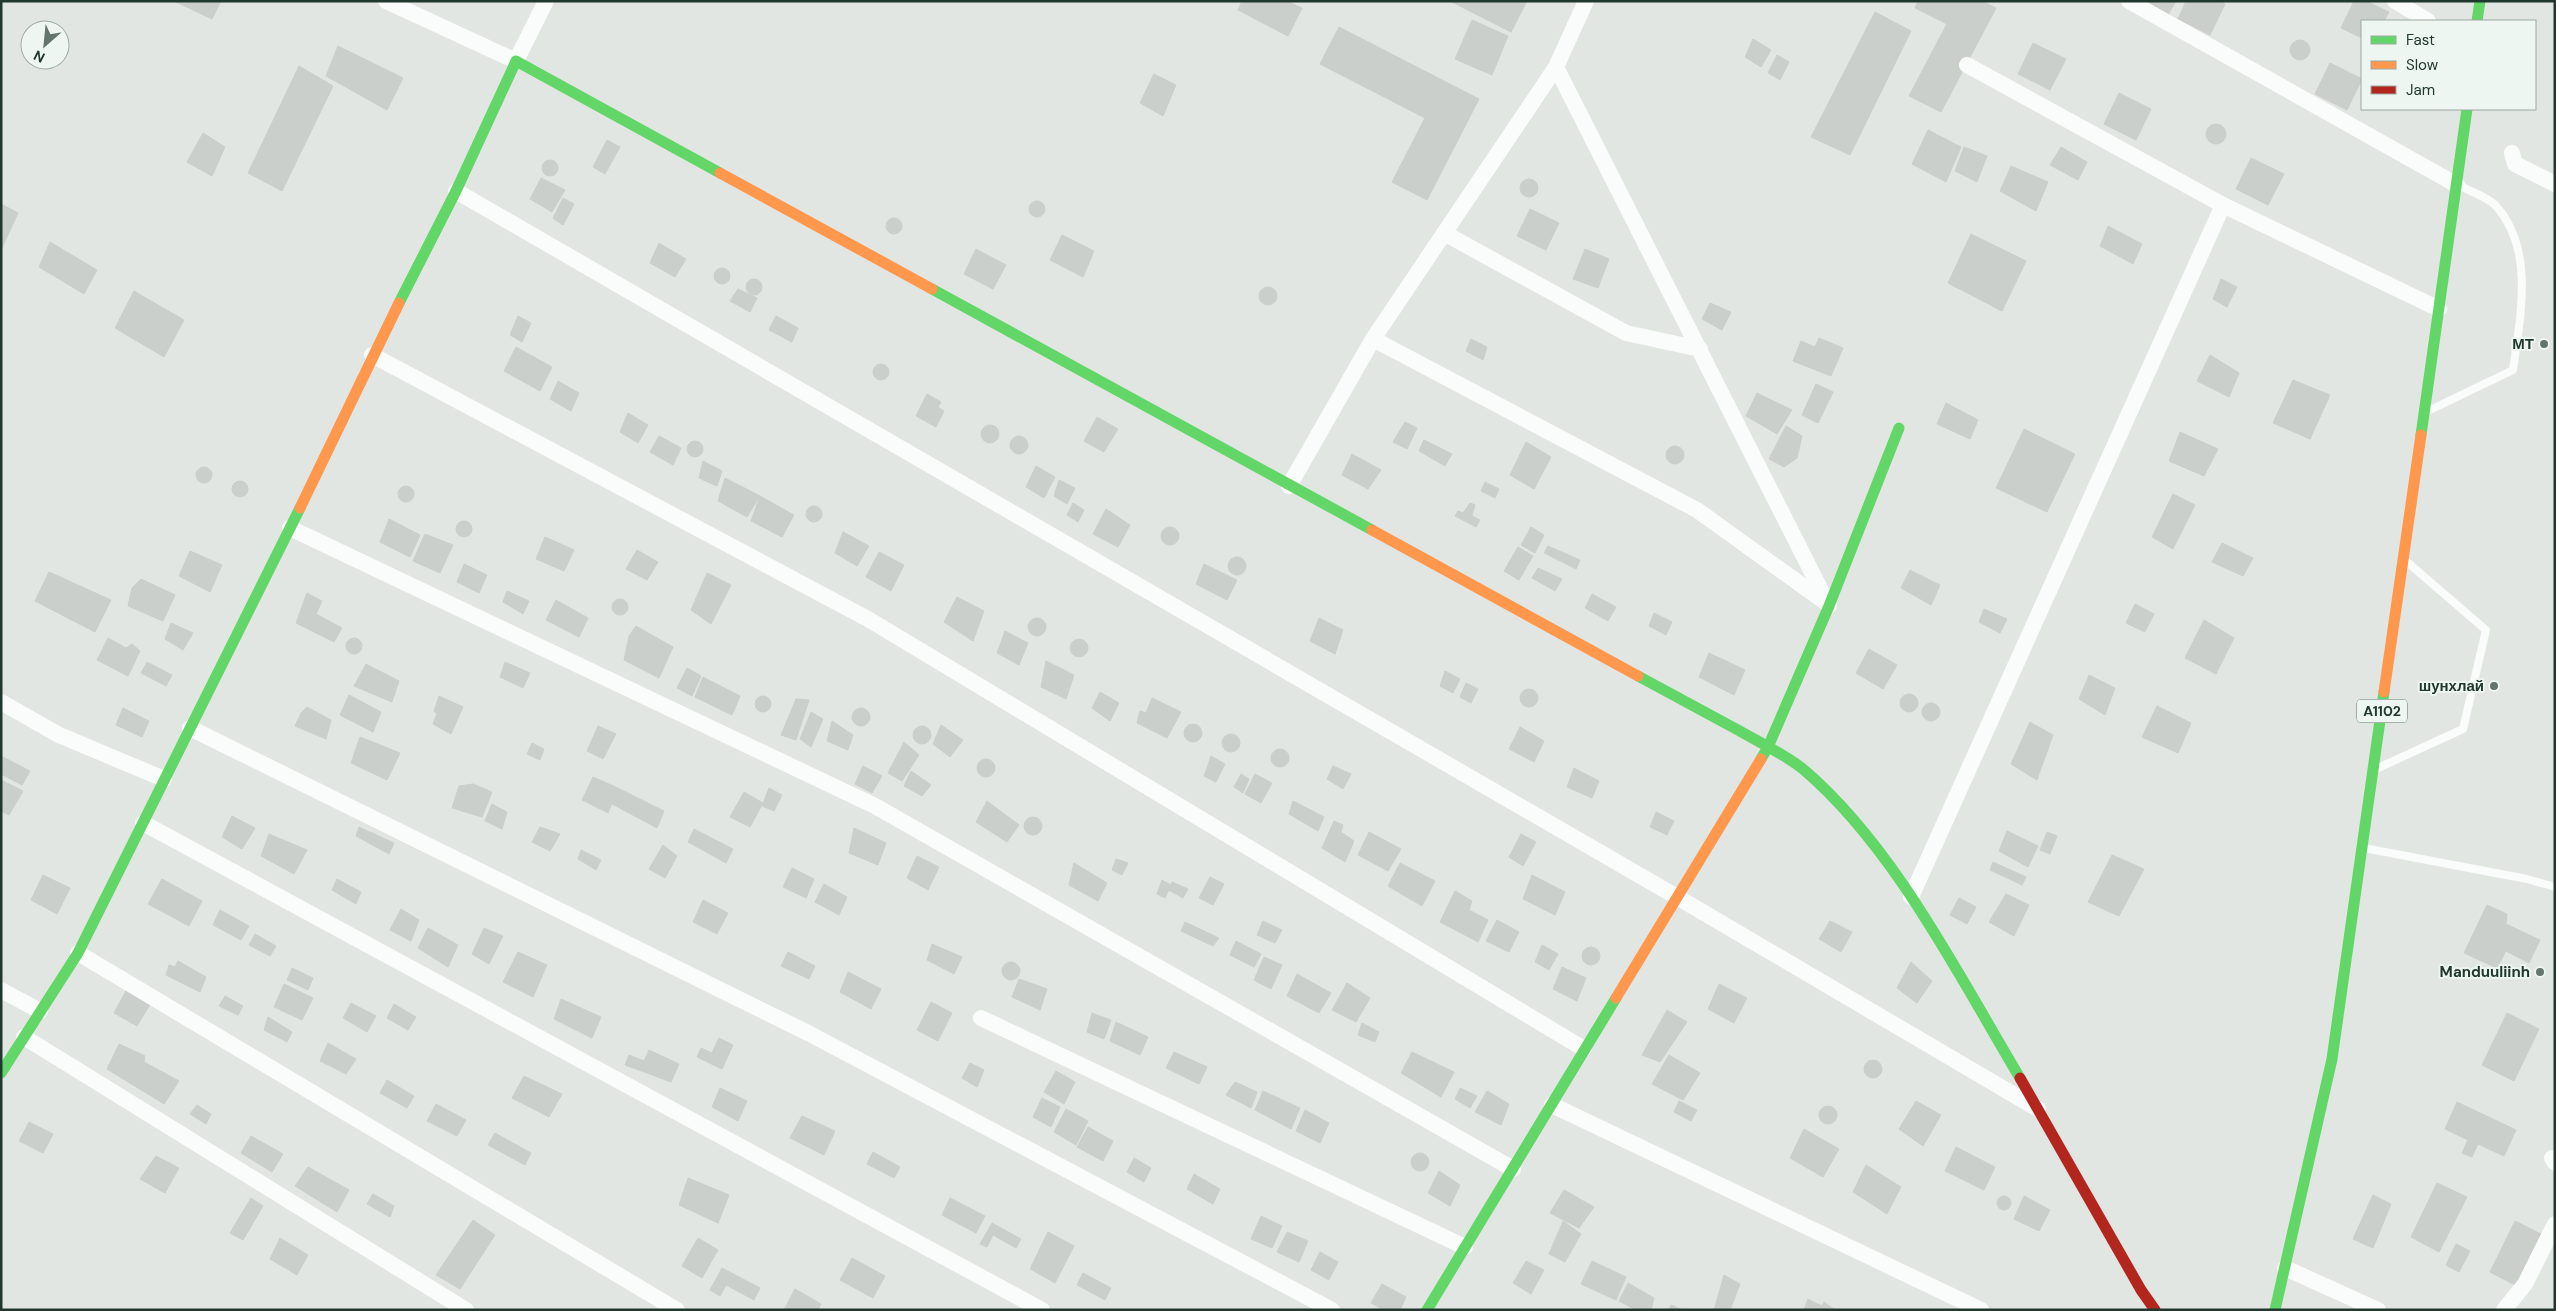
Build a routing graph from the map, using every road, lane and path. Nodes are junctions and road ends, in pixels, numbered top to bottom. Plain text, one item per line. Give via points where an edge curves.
1 (386, 1) edge
2 (546, 1) edge
3 (1586, 1) edge
4 (2128, 1) edge
5 (2395, 1) edge
6 (2480, 2) edge
7 (2426, 20) edge
8 (2477, 20) edge
9 (516, 61) junction
10 (1967, 65) dead end
11 (1556, 67) junction
12 (2467, 110) edge
13 (2512, 153) dead end
14 (2555, 184) edge
15 (2458, 185) junction
16 (456, 191) junction
17 (2223, 205) junction
18 (1444, 233) junction
19 (2439, 308) junction
20 (1373, 339) junction
21 (1700, 350) junction
22 (372, 355) junction
23 (2424, 413) junction
24 (1899, 428) dead end
25 (1289, 486) junction
26 (290, 528) junction
27 (2403, 559) junction
28 (1830, 606) junction
29 (1, 702) edge
30 (190, 728) junction
31 (1768, 747) junction
32 (2373, 770) junction
33 (164, 779) junction
34 (143, 823) junction
35 (2362, 847) junction
36 (2555, 887) edge
37 (1678, 897) junction
38 (1911, 897) junction
39 (78, 953) junction
40 (1, 990) edge
41 (40, 1012) junction
42 (981, 1018) dead end
43 (24, 1037) junction
44 (1584, 1049) junction
45 (1, 1074) edge
46 (1552, 1105) junction
47 (2040, 1110) junction
48 (1513, 1169) junction
49 (2555, 1224) edge
50 (1465, 1247) junction
51 (2285, 1268) junction
52 (466, 1310) edge
53 (677, 1310) edge
54 (1042, 1310) edge
55 (1332, 1310) edge
56 (1427, 1310) edge
57 (1980, 1310) edge
58 (2155, 1310) edge
59 (2275, 1310) edge
60 (2378, 1310) edge
61 (2504, 1310) edge

1 - 9 street
2 - 9 street
3 - 11 street
4 - 15 street
5 - 7 street
6 - 8 street
9 - 16 street
9 - 25 street
10 - 17 street
11 - 18 street
11 - 21 street
12 - 15 street, A1102
13 - 14 street via 2515,164
15 - 19 street, A1102
15 - 23 lane via 2497,206 2518,244 2522,306 2513,370
16 - 22 street
16 - 37 street
17 - 19 street
17 - 38 street
18 - 20 street
18 - 21 street via 1626,333
19 - 23 street, A1102
20 - 25 street
20 - 28 street via 1697,510
21 - 28 street
22 - 26 street
22 - 44 street via 868,619
23 - 27 street, A1102
24 - 28 street
25 - 31 street
26 - 30 street
26 - 48 street via 875,806
27 - 32 street, A1102
27 - 32 lane via 2486,630 2464,729
28 - 31 street
29 - 33 street via 59,735
30 - 33 street
30 - 55 street via 810,1034
31 - 37 street
31 - 38 street via 1801,768 1831,795
32 - 35 street, A1102
33 - 34 street
34 - 39 street
34 - 54 street
35 - 36 lane
35 - 51 street, A1102 via 2332,1059
37 - 44 street
37 - 47 street
38 - 47 street
39 - 41 street
39 - 53 street
40 - 41 street
41 - 43 street
42 - 50 street
43 - 45 street
43 - 52 street
44 - 46 street
46 - 48 street
46 - 57 street
47 - 58 street
48 - 50 street
49 - 61 street via 2525,1284
50 - 56 street
51 - 59 street, A1102
51 - 60 street

